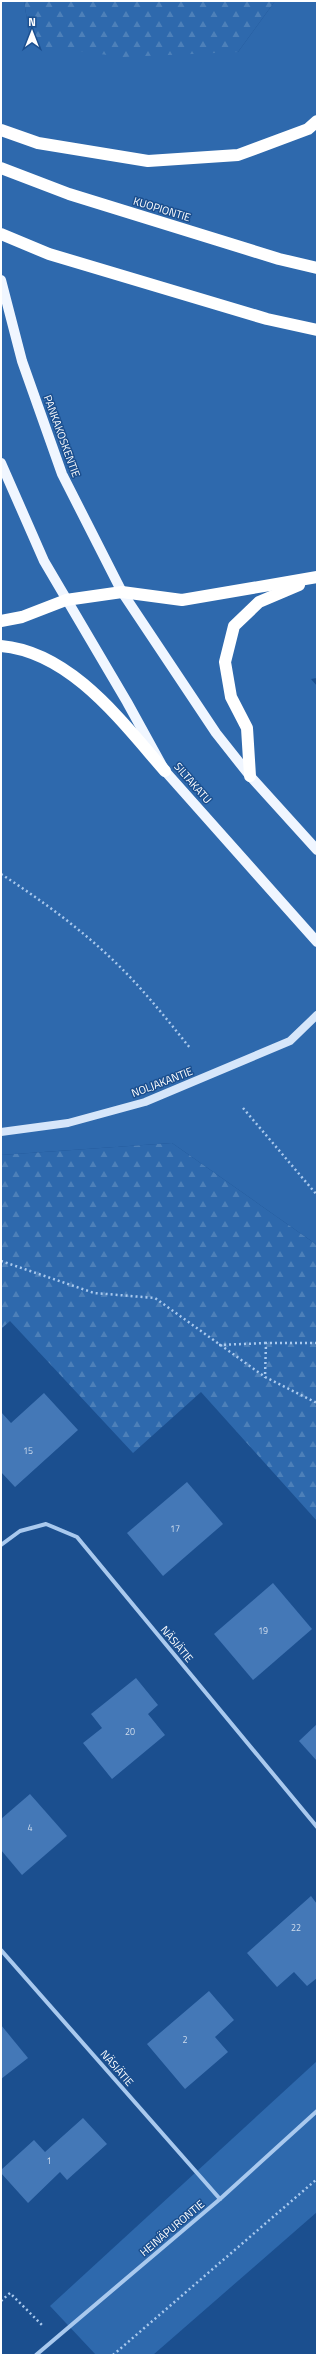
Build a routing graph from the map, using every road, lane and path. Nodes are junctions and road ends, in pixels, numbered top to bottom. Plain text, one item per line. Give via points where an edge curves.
1 (317, 121) edge
2 (1, 130) edge
3 (1, 168) edge
4 (1, 234) edge
5 (317, 268) edge
6 (1, 280) edge
7 (317, 330) edge
8 (1, 463) edge
9 (317, 578) edge
10 (122, 592) junction
11 (66, 600) junction
12 (1, 621) edge
13 (1, 646) edge
14 (165, 771) junction
15 (250, 776) junction
16 (317, 850) edge
17 (1, 874) edge
18 (317, 942) edge
19 (317, 1016) edge
20 (190, 1048) dead end
21 (243, 1108) dead end
22 (1, 1132) edge
23 (317, 1195) edge
24 (1, 1261) edge
25 (266, 1343) junction
26 (317, 1344) edge
27 (219, 1345) junction
28 (265, 1377) junction
29 (317, 1403) edge
30 (1, 1545) edge
31 (317, 1827) edge
32 (1, 1950) edge
33 (317, 2111) edge
34 (317, 2179) edge
35 (220, 2199) junction
36 (1, 2301) edge
37 (55, 2338) junction
38 (36, 2355) edge
39 (112, 2355) edge

1 - 2 highway via 308,129 238,155 148,161 38,143
3 - 5 highway, KUOPIONTIE via 69,194 279,259
4 - 7 highway via 49,254 267,319
6 - 10 main road, PANKAKOSKENTIE via 22,361 62,474
8 - 11 main road via 44,561
9 - 10 highway via 182,600
9 - 15 highway via 259,602 234,626 225,662 231,697 247,728
10 - 11 highway
10 - 15 main road via 216,733
11 - 12 highway via 22,617
11 - 14 main road, SILTAKATU
13 - 14 highway via 19,648 75,676 111,710
14 - 18 main road, SILTAKATU
15 - 16 main road
17 - 20 path via 64,918 94,943 140,989
19 - 22 main road, NOLJAKANTIE via 290,1041 145,1102 68,1123
21 - 23 path
24 - 27 path via 94,1293 155,1298
25 - 26 path
25 - 27 path
25 - 28 path
27 - 28 path
28 - 29 path
30 - 31 street, NÄSIÄTIE via 20,1531 46,1524 77,1537
32 - 35 street, NÄSIÄTIE
33 - 35 street, HEINÄPURONTIE
34 - 39 path
35 - 37 street, HEINÄPURONTIE
36 - 37 path via 10,2293
37 - 38 street, HEINÄPURONTIE

